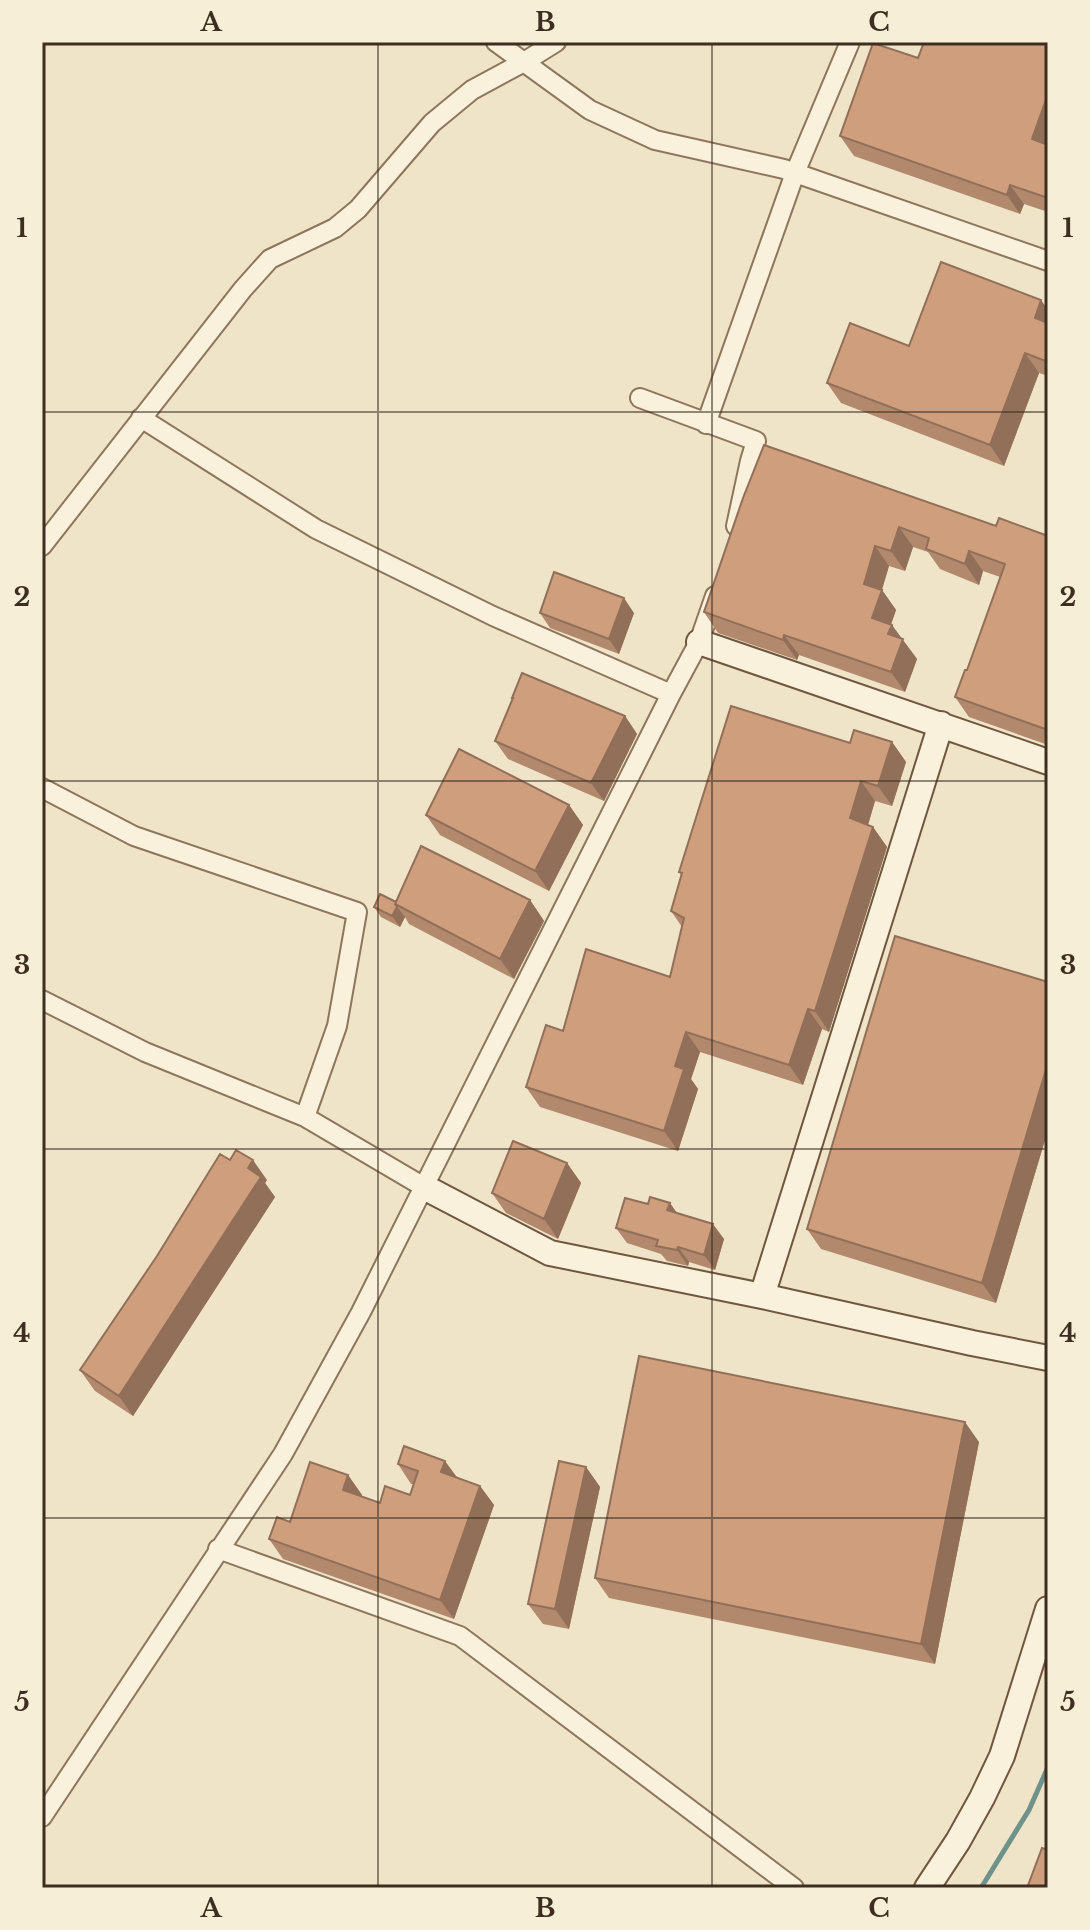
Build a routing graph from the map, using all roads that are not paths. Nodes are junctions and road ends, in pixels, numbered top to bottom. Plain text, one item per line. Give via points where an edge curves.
1 (496, 42) edge
2 (556, 42) edge
3 (850, 42) edge
4 (524, 62) junction
5 (795, 173) junction
6 (1048, 261) edge
7 (640, 398) dead end
8 (141, 418) junction
9 (706, 424) junction
10 (732, 545) edge
11 (42, 546) edge
12 (723, 572) edge
13 (699, 642) junction
14 (671, 694) junction
15 (941, 724) junction
16 (1048, 762) edge
17 (42, 788) edge
18 (42, 1000) edge
19 (305, 1117) junction
20 (424, 1187) junction
21 (762, 1296) junction
22 (1048, 1358) edge
23 (218, 1549) junction
24 (1048, 1609) edge
25 (42, 1817) edge
26 (794, 1888) edge
27 (927, 1888) edge

1 - 4 street
2 - 4 street
3 - 5 street
4 - 5 street via 590,110 655,140
4 - 8 street via 472,90 432,123 358,209 335,228 270,259
5 - 6 street
5 - 9 street
7 - 9 street
8 - 11 street
8 - 14 street via 316,529 493,616
9 - 10 street via 756,441
12 - 13 street
13 - 14 street
13 - 15 street
14 - 20 street
15 - 16 street
15 - 21 street
17 - 19 street via 134,836 357,912 337,1026
18 - 19 street via 145,1052
19 - 20 street
20 - 21 street via 550,1253
20 - 23 street via 283,1454
21 - 22 street
23 - 25 street
23 - 26 street via 460,1636
24 - 27 street via 1002,1756

